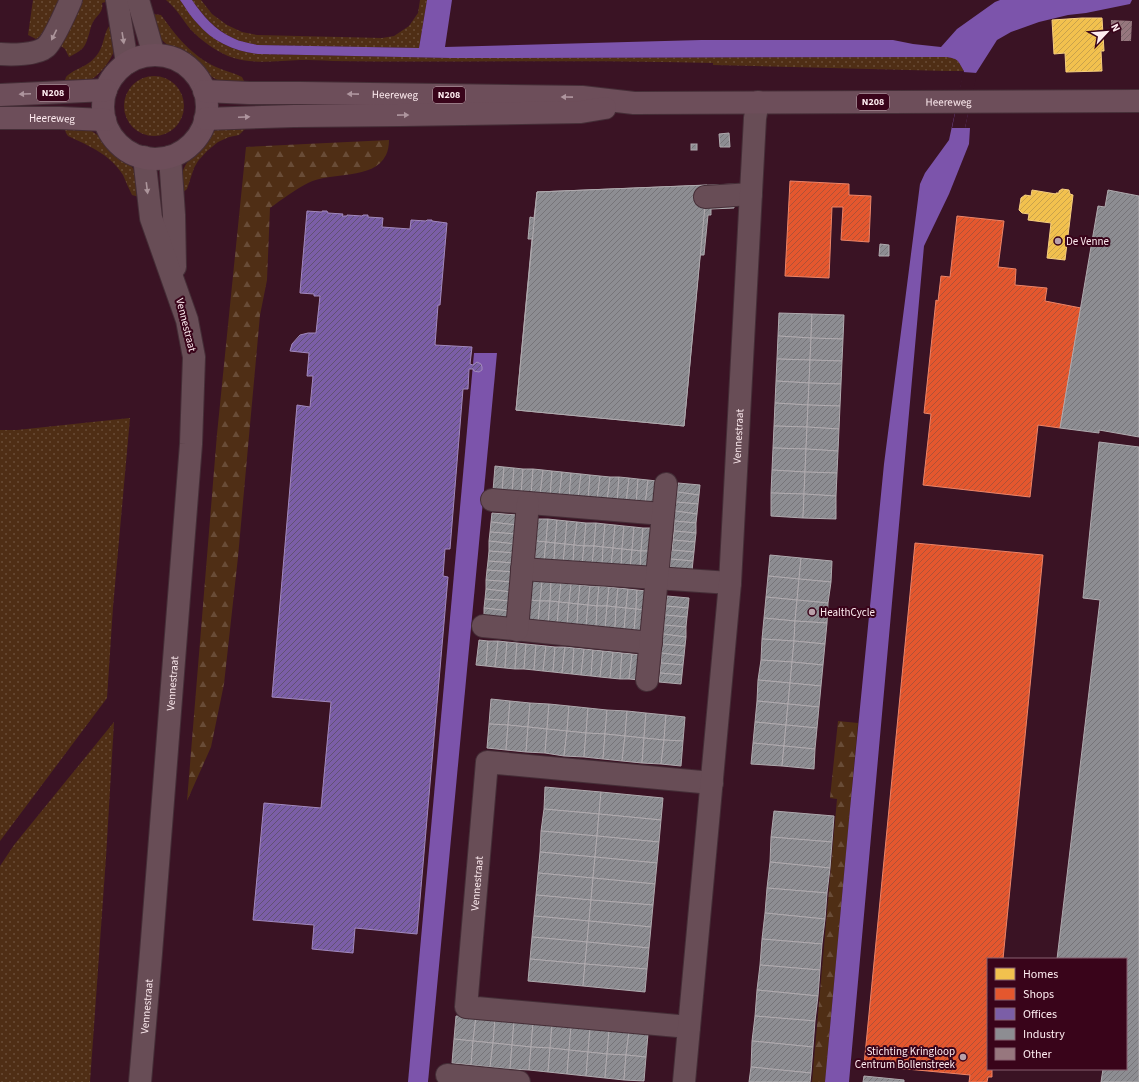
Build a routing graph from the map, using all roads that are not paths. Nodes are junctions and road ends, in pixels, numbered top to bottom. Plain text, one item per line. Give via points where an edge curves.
1 (71, 0) edge
2 (117, 0) edge
3 (138, 0) edge
4 (0, 54) edge
5 (154, 55) junction
6 (127, 63) junction
7 (106, 90) junction
8 (204, 91) junction
9 (0, 95) edge
10 (1139, 101) edge
11 (758, 102) junction
12 (634, 103) junction
13 (0, 118) edge
14 (105, 120) junction
15 (205, 120) junction
16 (144, 157) junction
17 (170, 157) junction
18 (751, 194) junction
19 (705, 197) dead end
20 (176, 287) junction
21 (666, 484) dead end
22 (492, 500) dead end
23 (528, 503) junction
24 (663, 514) junction
25 (522, 569) junction
26 (657, 578) junction
27 (730, 583) junction
28 (482, 626) dead end
29 (517, 630) junction
30 (651, 643) junction
31 (647, 680) dead end
32 (712, 783) junction
33 (689, 1027) junction
34 (448, 1075) dead end
35 (140, 1082) edge
36 (519, 1082) edge
37 (684, 1082) edge

1 -> 4 street via 51,42 45,49 16,55
2 -> 6 street
3 - 5 street
5 - 6 main road
5 - 8 main road via 176,59 185,65 200,81
6 - 7 main road via 118,70
7 -> 9 main road, N208
7 - 14 main road via 103,110
12 -> 8 main road, Heereweg / N208 via 582,97 249,94
8 - 15 main road
10 - 11 main road, Heereweg / N208
11 - 12 main road, Heereweg / N208
11 - 18 street
15 -> 12 main road, Heereweg / N208 via 294,116 581,112
13 - 14 main road, Heereweg
14 - 16 main road via 115,140 123,148
15 - 17 main road via 192,143
16 - 17 main road
16 -> 20 street, Vennestraat via 151,218
17 - 20 street, Vennestraat
18 - 19 street
18 - 27 street, Vennestraat
20 - 35 street, Vennestraat via 187,320 194,357 191,436
21 - 24 street
22 - 23 street
23 - 24 street
23 - 25 street
24 - 26 street
25 - 26 street
25 - 29 street
26 - 27 street
26 - 30 street
27 - 32 street, Vennestraat
28 - 29 street
29 - 30 street
30 - 31 street
32 - 33 street, Vennestraat
32 - 33 street, Vennestraat via 487,762 466,1007
33 - 37 street, Vennestraat
34 - 36 street

